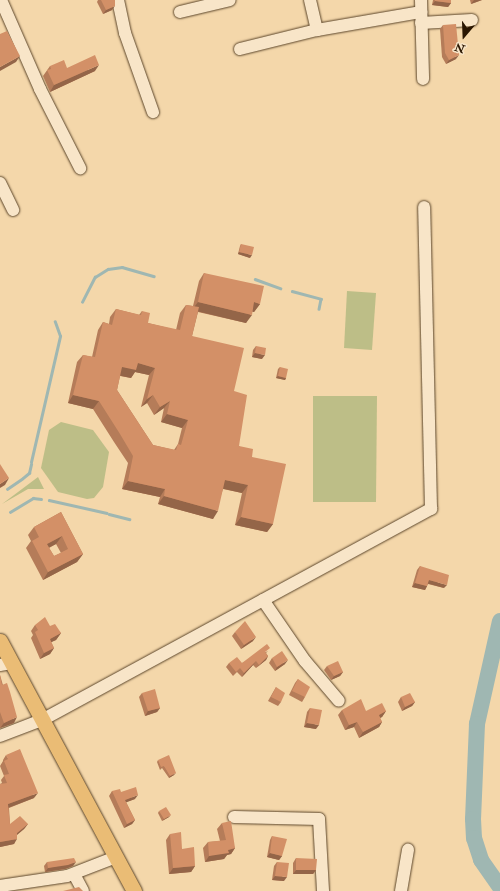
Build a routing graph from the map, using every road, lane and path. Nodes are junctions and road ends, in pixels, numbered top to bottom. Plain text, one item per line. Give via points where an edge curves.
1 (1, 0) edge
2 (118, 0) edge
3 (230, 0) edge
4 (310, 0) edge
5 (180, 12) dead end
6 (421, 12) edge
7 (472, 20) dead end
8 (317, 30) junction
9 (240, 49) dead end
10 (423, 79) dead end
11 (153, 112) dead end
12 (80, 168) dead end
13 (0, 183) edge
14 (424, 207) dead end
15 (13, 210) dead end
16 (263, 600) junction
17 (0, 641) edge
18 (5, 664) edge
19 (339, 701) dead end
20 (42, 720) junction
21 (0, 736) edge
22 (234, 816) dead end
23 (408, 850) dead end
24 (116, 857) junction
25 (74, 874) junction
26 (0, 886) edge
27 (83, 891) edge
28 (134, 891) edge
29 (323, 891) edge
30 (401, 891) edge

1 - 12 street via 40,89
2 - 11 street via 125,33
3 - 5 street
4 - 8 street
6 - 7 street
6 - 8 street
6 - 10 street
8 - 9 street
13 - 15 street
14 - 16 street via 431,509
16 - 19 street via 305,661
16 - 20 street
17 - 18 main road
18 - 20 main road
20 - 21 street
20 - 24 main road
22 - 29 street via 319,819
23 - 30 street
24 - 25 street
24 - 28 main road
25 - 26 street
25 - 27 street

